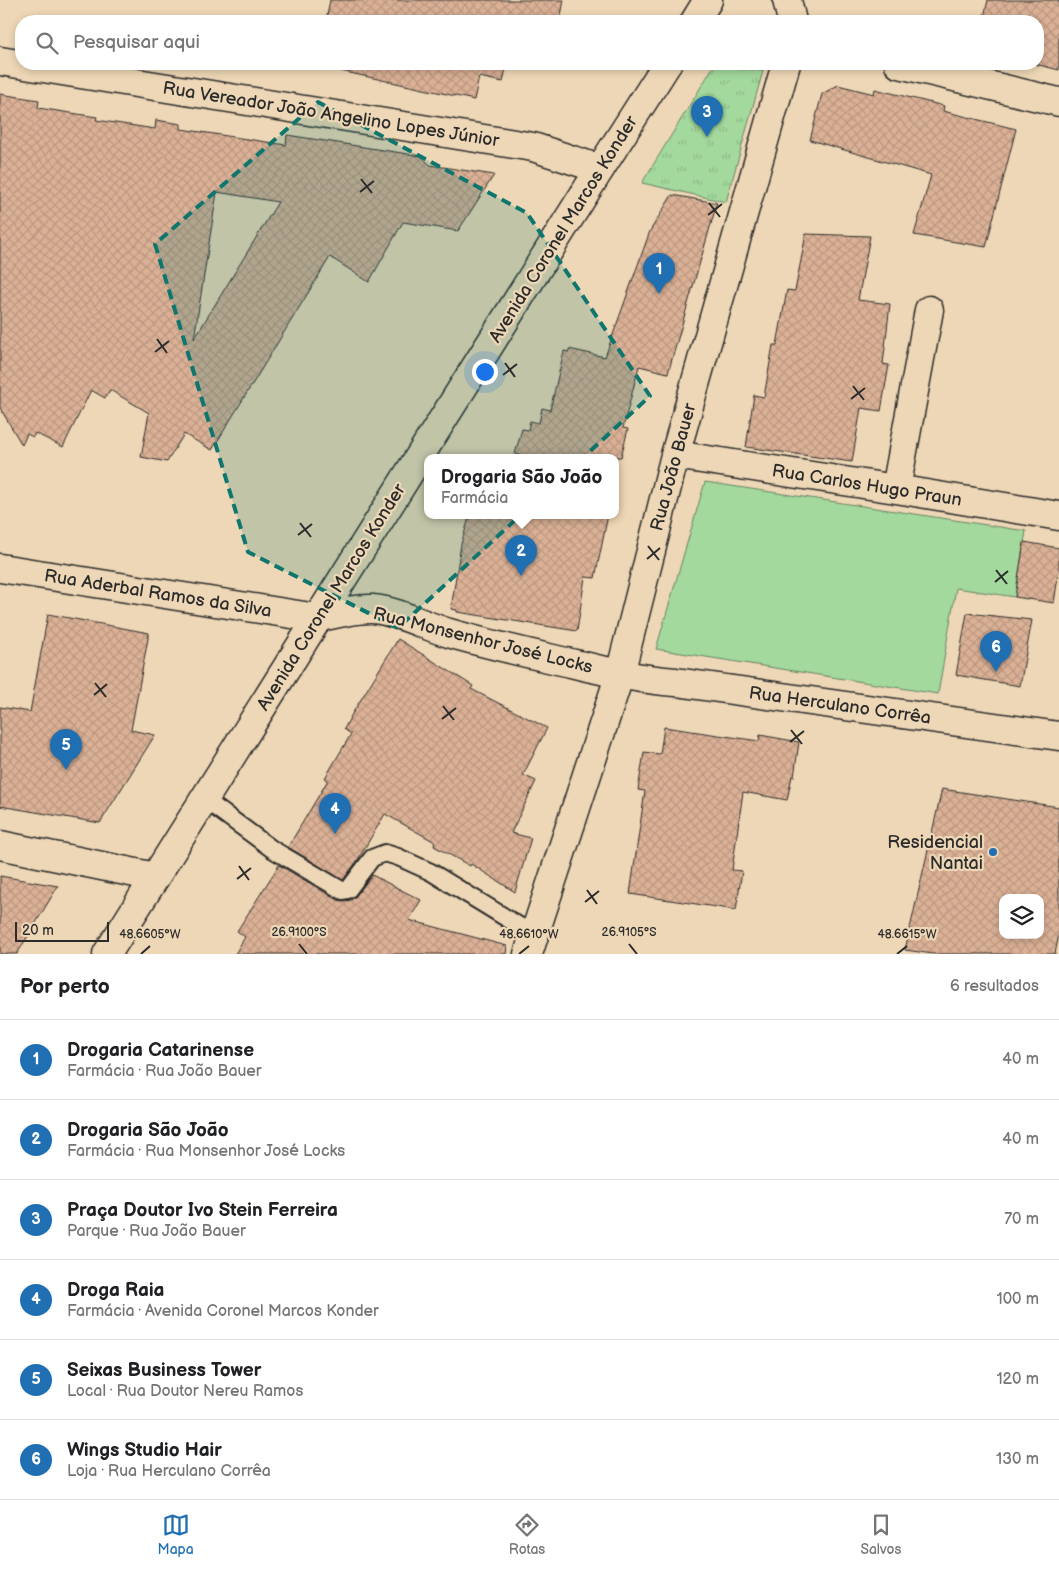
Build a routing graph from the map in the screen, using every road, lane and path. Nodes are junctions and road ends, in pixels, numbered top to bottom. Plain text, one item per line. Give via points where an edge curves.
1 (708, 0) edge
2 (787, 0) edge
3 (699, 15) edge
4 (791, 15) edge
5 (0, 61) edge
6 (15, 63) edge
7 (56, 70) edge
8 (664, 70) edge
9 (784, 70) edge
10 (924, 70) edge
11 (1059, 102) edge
12 (600, 169) junction
13 (929, 310) dead end
14 (675, 454) junction
15 (896, 489) junction
16 (1059, 516) edge
17 (0, 568) edge
18 (317, 618) junction
19 (620, 674) junction
20 (1059, 736) edge
21 (204, 799) junction
22 (0, 845) edge
23 (155, 877) junction
24 (531, 944) edge
25 (107, 954) edge

1 - 3 street
2 - 4 street
5 - 6 street, Rua Vereador João Angelino Lopes Júnior
7 - 12 street, Rua Vereador João Angelino Lopes Júnior via 533,147
8 - 12 street, Avenida Coronel Marcos Konder
9 - 14 street, Rua João Bauer
10 - 11 street
12 - 18 street, Avenida Coronel Marcos Konder
13 - 15 street
14 - 15 street, Rua Carlos Hugo Praun
14 - 19 street, Rua João Bauer
15 - 16 street, Rua Carlos Hugo Praun
17 - 18 street, Rua Aderbal Ramos da Silva
18 - 19 street, Rua Monsenhor José Locks via 375,610 472,640
18 - 21 street, Avenida Coronel Marcos Konder
19 - 20 street, Rua Herculano Corrêa
19 - 24 street, Rua João Bauer
21 - 23 street, Avenida Coronel Marcos Konder
21 - 24 lane via 272,849 342,891 348,890 372,858 385,853 430,872
22 - 23 street
23 - 25 street, Avenida Coronel Marcos Konder

